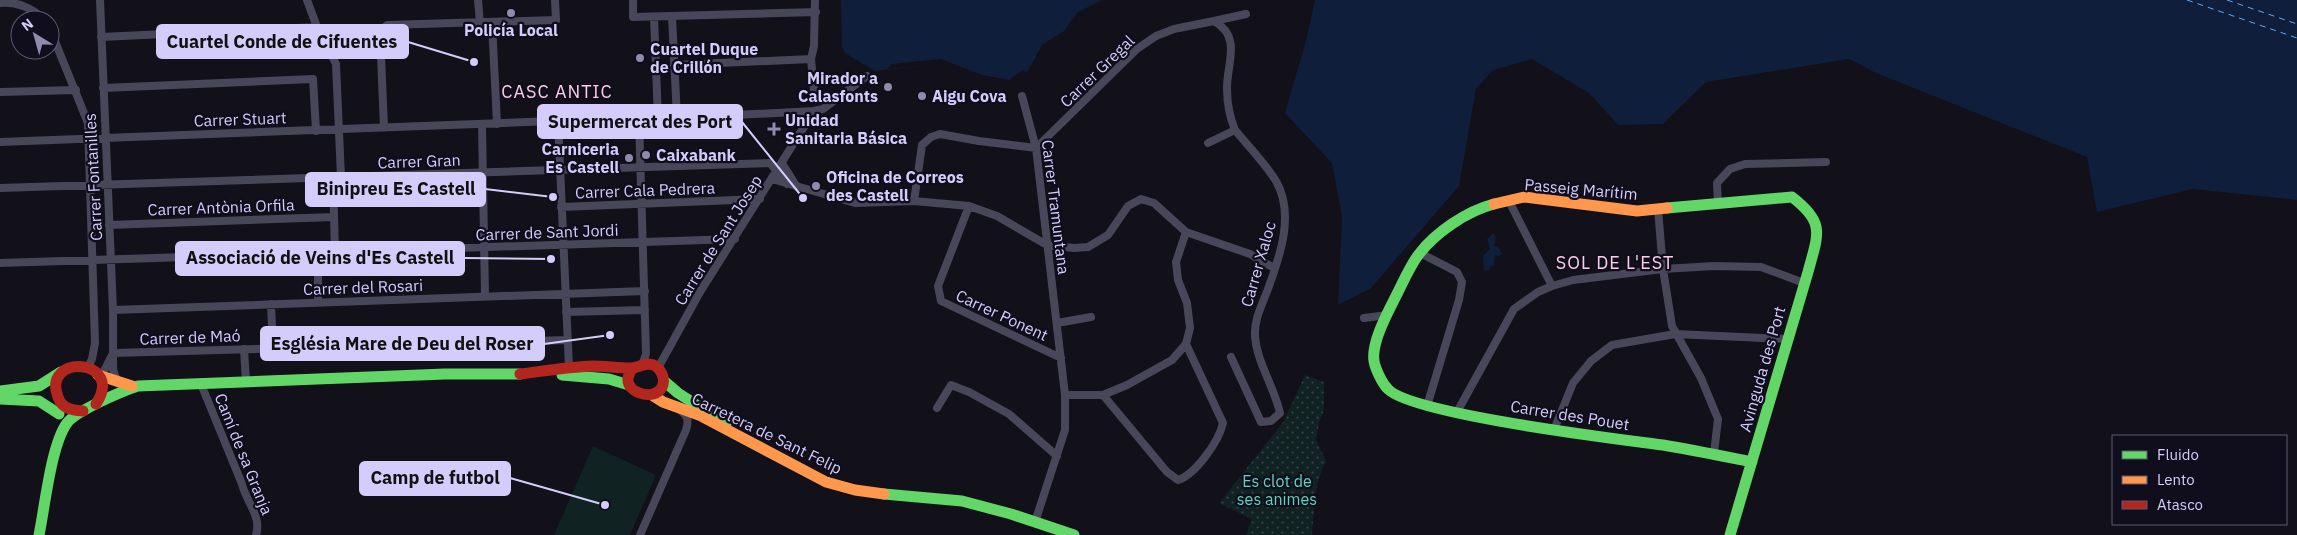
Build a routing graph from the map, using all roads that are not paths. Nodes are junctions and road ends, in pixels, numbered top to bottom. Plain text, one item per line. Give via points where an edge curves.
1 (100, 0) edge
2 (308, 0) edge
3 (478, 0) edge
4 (555, 0) edge
5 (633, 0) edge
6 (815, 0) edge
7 (0, 3) edge
8 (32, 10) edge
9 (816, 12) junction
10 (1246, 14) dead end
11 (672, 16) junction
12 (654, 17) junction
13 (1214, 21) junction
14 (492, 22) junction
15 (480, 23) junction
16 (318, 27) junction
17 (101, 38) junction
18 (60, 52) edge
19 (811, 59) junction
20 (674, 65) junction
21 (867, 76) dead end
22 (103, 88) junction
23 (76, 90) junction
24 (814, 90) dead end
25 (0, 92) edge
26 (1022, 96) dead end
27 (814, 111) junction
28 (658, 118) junction
29 (677, 118) junction
30 (639, 119) junction
31 (558, 121) junction
32 (88, 123) junction
33 (497, 124) junction
34 (482, 125) junction
35 (384, 128) junction
36 (339, 130) junction
37 (1235, 130) junction
38 (316, 131) junction
39 (88, 138) junction
40 (103, 138) junction
41 (0, 142) edge
42 (1208, 143) dead end
43 (1036, 148) junction
44 (1826, 162) dead end
45 (640, 166) junction
46 (779, 166) junction
47 (560, 170) junction
48 (484, 173) junction
49 (337, 177) junction
50 (772, 179) junction
51 (106, 184) junction
52 (787, 184) junction
53 (90, 185) junction
54 (797, 187) junction
55 (0, 188) edge
56 (760, 199) junction
57 (914, 201) junction
58 (1508, 201) junction
59 (641, 203) junction
60 (1718, 204) junction
61 (969, 206) junction
62 (561, 207) junction
63 (1658, 209) junction
64 (1811, 211) joint
65 (334, 217) junction
66 (109, 225) junction
67 (1186, 232) junction
68 (735, 239) junction
69 (643, 242) junction
70 (563, 245) junction
71 (1047, 245) junction
72 (485, 248) junction
73 (318, 253) junction
74 (335, 253) junction
75 (1420, 253) junction
76 (111, 260) junction
77 (91, 261) junction
78 (0, 264) edge
79 (1274, 268) junction
80 (1663, 269) junction
81 (1804, 283) junction
82 (1552, 286) junction
83 (645, 291) junction
84 (566, 294) junction
85 (485, 296) junction
86 (318, 302) junction
87 (271, 304) junction
88 (113, 310) junction
89 (645, 310) junction
90 (566, 312) junction
91 (1387, 315) junction
92 (1091, 318) dead end
93 (1364, 318) dead end
94 (1057, 323) junction
95 (1675, 334) junction
96 (1788, 339) junction
97 (568, 340) junction
98 (1186, 344) junction
99 (244, 349) junction
100 (273, 349) junction
101 (113, 353) junction
102 (1230, 357) dead end
103 (1061, 358) junction
104 (88, 367) junction
105 (637, 367) junction
106 (569, 368) junction
107 (658, 368) junction
108 (66, 369) junction
109 (516, 374) junction
110 (99, 376) junction
111 (664, 381) junction
112 (246, 382) junction
113 (118, 383) junction
114 (201, 384) junction
115 (629, 385) junction
116 (136, 386) junction
117 (1386, 389) joint
118 (2, 394) edge
119 (1103, 394) junction
120 (652, 395) junction
121 (1065, 395) junction
122 (59, 400) junction
123 (96, 404) junction
124 (1427, 406) junction
125 (677, 407) junction
126 (937, 408) dead end
127 (83, 411) junction
128 (1457, 412) junction
129 (59, 414) junction
130 (1554, 430) junction
131 (758, 446) junction
132 (56, 447) junction
133 (1714, 453) junction
134 (1057, 456) junction
135 (1752, 462) junction
136 (1035, 522) junction
137 (39, 535) edge
138 (256, 535) edge
139 (640, 535) edge
140 (1074, 535) edge
141 (1730, 535) edge

1 - 17 street, Carrer Fontanilles
2 - 16 street
3 - 15 street
4 - 14 street via 556,20
5 - 12 street via 634,18
6 - 9 street
7 - 8 street via 20,4
9 - 11 street
9 - 19 street
10 - 13 street, Carrer Gregal
11 - 12 street
11 - 20 street
12 - 28 street
13 - 37 street, Carrer Xaloc via 1228,32 1231,43 1227,90
13 - 43 street, Carrer Gregal via 1174,29 1137,49
14 - 15 street
14 - 33 street
15 - 35 street via 382,27
16 - 17 street
16 - 36 street via 336,64
17 - 22 street, Carrer Fontanilles
18 - 23 street
19 - 20 street
19 - 24 street
20 - 29 street
21 - 27 street via 823,109
22 - 38 street via 313,79
22 - 40 street, Carrer Fontanilles
23 - 25 street
23 - 32 street
26 - 43 street, Carrer Tramuntana
27 - 29 street
27 - 46 street, Carrer de Sant Josep
28 - 29 street
28 - 30 street
30 - 31 street, Carrer Stuart
30 - 45 street
31 - 33 street, Carrer Stuart
31 - 47 street
32 - 39 street, Carrer Fontanilles
32 - 40 street
33 - 34 street, Carrer Stuart
34 - 35 street, Carrer Stuart
34 - 48 street
35 - 36 street, Carrer Stuart
36 - 38 street, Carrer Stuart
36 - 49 street
37 - 42 street
37 - 79 street, Carrer Xaloc via 1273,176 1283,201 1284,234
38 - 40 street, Carrer Stuart
39 - 40 street, Carrer Stuart
39 - 41 street, Carrer Stuart
39 - 53 street, Carrer Fontanilles
40 - 51 street, Carrer Fontanilles
43 - 57 street via 940,134 931,137 922,145
43 - 71 street, Carrer Tramuntana
44 - 60 street via 1745,164 1730,169 1717,183
45 - 46 street, Carrer Gran via 770,163
45 - 47 street, Carrer Gran
45 - 59 street
46 - 50 street, Carrer de Sant Josep
46 - 52 street
46 - 54 street
47 - 48 street, Carrer Gran
47 - 62 street
48 - 49 street, Carrer Gran
48 - 72 street
49 - 51 street, Carrer Gran
49 - 65 street
50 - 52 street
50 - 56 street, Carrer de Sant Josep
51 - 53 street, Carrer Gran
51 - 66 street, Carrer Fontanilles
52 - 54 street
53 - 55 street, Carrer Gran
53 - 77 street, Carrer Fontanilles
54 - 57 street via 854,203
56 - 59 street, Carrer Cala Pedrera
56 - 68 street, Carrer de Sant Josep
57 - 61 street
58 - 63 main road, Passeig Marítim via 1524,197 1637,211
58 - 75 main road, Passeig Marítim via 1482,207 1465,217
58 - 82 street
59 - 62 street, Carrer Cala Pedrera
59 - 69 street
60 - 63 main road, Passeig Marítim
60 - 64 main road, Passeig Marítim via 1792,197
61 - 71 street via 997,216
61 - 103 street, Carrer Ponent via 938,286 941,301
62 - 70 street
63 - 80 street
64 - 81 main road, Avinguda des Port via 1816,225
65 - 66 street, Carrer Antònia Orfila
65 - 74 street
66 - 76 street, Carrer Fontanilles
67 - 71 street via 1154,203 1141,199 1128,206 1108,235 1088,247
67 - 79 street via 1250,254
67 - 98 street via 1176,262 1178,280 1187,303 1190,328
68 - 69 street, Carrer de Sant Jordi
68 - 107 street, Carrer de Sant Josep via 700,292
69 - 70 street, Carrer de Sant Jordi
69 - 83 street
70 - 72 street, Carrer de Sant Jordi
70 - 84 street
71 - 94 street, Carrer Tramuntana
72 - 74 street, Carrer de Sant Jordi
72 - 85 street
73 - 74 street, Carrer de Sant Jordi
73 - 76 street, Carrer de Sant Jordi
73 - 86 street
75 - 91 main road, Passeig Marítim
75 - 124 street via 1457,272 1462,282
76 - 77 street, Carrer de Sant Jordi
76 - 88 street, Carrer Fontanilles
77 - 78 street, Carrer de Sant Jordi
77 - 104 street, Carrer Fontanilles via 95,343
79 - 102 street, Carrer Xaloc via 1257,313 1255,336 1280,413 1271,421 1261,422
80 - 81 street via 1761,267
80 - 82 street via 1573,280
80 - 95 street
81 - 96 main road, Avinguda des Port
82 - 128 street via 1514,309
83 - 84 street, Carrer del Rosari
83 - 89 street
84 - 85 street, Carrer del Rosari
84 - 90 street
85 - 86 street, Carrer del Rosari
86 - 87 street, Carrer del Rosari
87 - 88 street, Carrer del Rosari
87 - 100 street
88 - 101 street, Carrer Fontanilles
89 - 90 street
89 - 105 street via 646,354
90 - 97 street
91 - 93 street
91 - 117 main road, Passeig Marítim via 1374,361
92 - 94 street
94 - 103 street, Carrer Tramuntana
95 - 96 street
95 - 130 street via 1612,345 1591,361 1573,383
95 - 133 street via 1701,378 1718,419
96 - 135 main road, Avinguda des Port
97 - 100 street, Carrer de Maó
97 - 106 street
98 - 119 street via 1172,360 1127,385
98 - 119 street via 1224,423 1220,436 1188,477 1178,480 1167,472
99 - 100 street, Carrer de Maó
99 - 101 street, Carrer de Maó
99 - 112 street
101 - 110 street, Carrer Fontanilles
101 - 113 street, Carrer Fontanilles via 113,370
103 - 121 street, Carrer Tramuntana
104 - 108 main road
104 - 110 main road
105 - 106 main road
105 - 107 main road via 653,365
105 - 115 main road via 628,376
106 - 109 main road
107 - 111 main road
108 - 118 main road via 38,386
108 - 122 main road via 57,383
109 - 112 main road
109 - 115 main road via 592,376 620,380
110 - 113 main road
110 - 123 main road via 102,392
111 - 120 main road via 661,389
111 - 131 main road
112 - 114 main road
113 - 116 main road
114 - 116 main road
114 - 138 street, Camí de sa Granja via 245,496 255,513
115 - 120 main road via 642,395
116 - 123 main road via 115,392
117 - 124 main road, Carrer des Pouet via 1404,400
118 - 122 main road via 42,394
118 - 129 main road via 50,404
119 - 121 street
120 - 125 main road, Carretera de Sant Felip
121 - 134 street, Carrer Tramuntana via 1065,430
122 - 127 main road via 69,409
122 - 129 main road
123 - 127 main road
124 - 128 main road, Carrer des Pouet
125 - 131 main road, Carretera de Sant Felip
125 - 139 street via 687,416 686,430
126 - 134 street via 951,385 960,388 1009,414
127 - 132 main road via 68,420
128 - 130 main road, Carrer des Pouet
129 - 132 main road
130 - 133 main road, Carrer des Pouet
131 - 136 main road, Carretera de Sant Felip via 845,490 978,503
132 - 137 main road
133 - 135 main road, Carrer des Pouet
134 - 136 street, Carrer Tramuntana
135 - 141 main road, Avinguda des Port
136 - 140 main road, Carretera de Sant Felip

